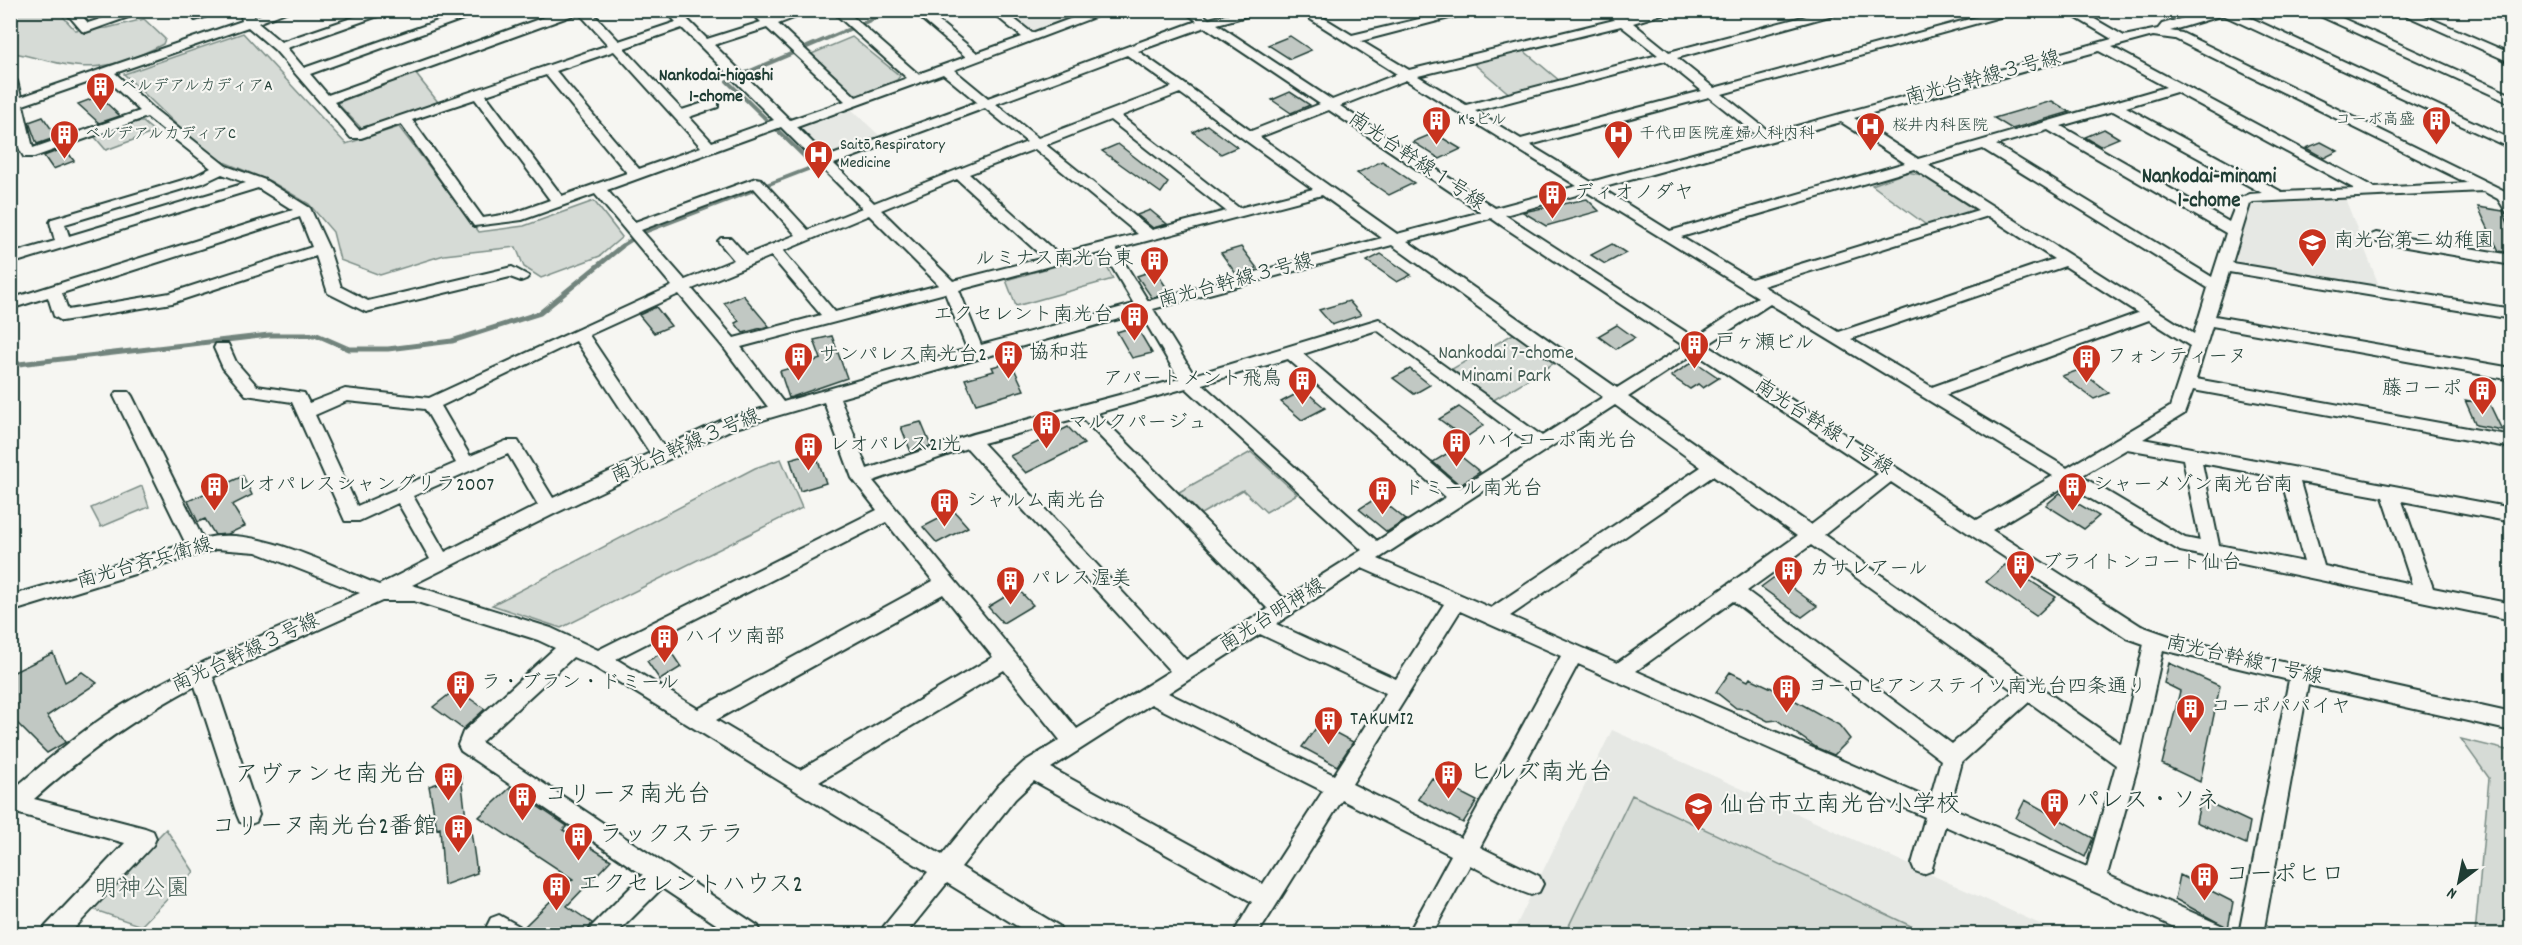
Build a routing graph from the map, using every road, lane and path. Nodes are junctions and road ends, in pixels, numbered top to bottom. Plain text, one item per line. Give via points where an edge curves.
1 (70, 10) edge
2 (142, 10) edge
3 (285, 10) edge
4 (389, 10) edge
5 (483, 10) edge
6 (577, 10) edge
7 (583, 10) edge
8 (671, 10) edge
9 (755, 10) edge
10 (809, 10) edge
11 (837, 10) edge
12 (917, 10) edge
13 (995, 10) edge
14 (1107, 10) edge
15 (1188, 10) edge
16 (1263, 10) edge
17 (1302, 10) edge
18 (1474, 10) edge
19 (1609, 10) edge
20 (1669, 10) edge
21 (1845, 10) edge
22 (2019, 10) edge
23 (2069, 10) edge
24 (2313, 10) edge
25 (2400, 10) edge
26 (2493, 10) edge
27 (2226, 11) edge
28 (458, 14) edge
29 (1086, 14) edge
30 (248, 16) edge
31 (2511, 18) edge
32 (1623, 21) junction
33 (684, 23) junction
34 (769, 23) junction
35 (1207, 23) junction
36 (2163, 32) junction
37 (1031, 38) junction
38 (1349, 40) junction
39 (2122, 40) junction
40 (705, 44) junction
41 (616, 46) junction
42 (2100, 46) junction
43 (279, 47) junction
44 (1128, 50) junction
45 (1666, 56) junction
46 (975, 58) junction
47 (2511, 58) edge
48 (548, 69) junction
49 (945, 69) junction
50 (106, 72) junction
51 (301, 73) junction
52 (1406, 75) junction
53 (916, 79) junction
54 (10, 81) edge
55 (1182, 88) junction
56 (2176, 88) junction
57 (1711, 92) junction
58 (478, 93) junction
59 (326, 100) junction
60 (2511, 100) edge
61 (854, 102) junction
62 (986, 102) junction
63 (14, 104) edge
64 (713, 104) dead end
65 (1329, 104) junction
66 (2114, 106) junction
67 (1463, 110) junction
68 (149, 112) junction
69 (1112, 114) junction
70 (680, 115) junction
71 (1843, 117) junction
72 (404, 119) junction
73 (778, 125) junction
74 (2050, 125) junction
75 (1249, 137) junction
76 (1769, 138) junction
77 (1037, 143) junction
78 (1518, 144) junction
79 (1984, 144) junction
80 (2511, 145) edge
81 (709, 147) junction
82 (824, 163) junction
83 (1916, 164) junction
84 (221, 169) junction
85 (959, 173) junction
86 (636, 174) junction
87 (260, 183) junction
88 (1590, 187) junction
89 (2485, 187) junction
90 (598, 188) junction
91 (2511, 189) edge
92 (1325, 190) junction
93 (2375, 194) junction
94 (2278, 196) junction
95 (559, 202) junction
96 (871, 209) junction
97 (2511, 210) edge
98 (305, 211) junction
99 (1990, 211) junction
100 (1237, 213) junction
101 (1492, 213) junction
102 (2234, 231) junction
103 (636, 232) junction
104 (806, 236) junction
105 (1150, 236) junction
106 (1668, 236) junction
107 (2376, 238) dead end
108 (1395, 240) junction
109 (726, 241) dead end
110 (63, 243) junction
111 (1107, 247) junction
112 (321, 249) junction
113 (773, 249) junction
114 (10, 259) edge
115 (1055, 260) junction
116 (2066, 260) junction
117 (2511, 260) edge
118 (743, 262) junction
119 (2223, 266) junction
120 (521, 276) dead end
121 (1750, 285) junction
122 (2216, 286) junction
123 (950, 287) junction
124 (680, 288) junction
125 (54, 291) junction
126 (1770, 297) junction
127 (10, 304) edge
128 (1145, 307) junction
129 (2151, 314) junction
130 (2511, 314) edge
131 (832, 318) junction
132 (2206, 320) junction
133 (579, 333) junction
134 (1837, 338) junction
135 (730, 344) junction
136 (2198, 344) junction
137 (1696, 346) junction
138 (222, 348) dead end
139 (976, 352) junction
140 (1292, 353) junction
141 (2511, 374) edge
142 (1190, 382) junction
143 (2186, 383) junction
144 (830, 394) junction
145 (1931, 394) junction
146 (123, 396) dead end
147 (1614, 397) junction
148 (431, 404) junction
149 (778, 408) junction
150 (305, 412) junction
151 (1086, 412) junction
152 (971, 441) junction
153 (2511, 441) edge
154 (2125, 442) junction
155 (1540, 443) junction
156 (2191, 455) junction
157 (661, 456) junction
158 (466, 465) junction
159 (1713, 467) junction
160 (1891, 473) junction
161 (2289, 473) junction
162 (2067, 476) junction
163 (861, 478) junction
164 (2390, 492) junction
165 (402, 494) junction
166 (1460, 498) junction
167 (549, 508) junction
168 (887, 513) junction
169 (2511, 515) edge
170 (1978, 529) junction
171 (1810, 536) junction
172 (198, 548) junction
173 (2211, 550) junction
174 (1369, 555) junction
175 (440, 561) junction
176 (2316, 572) junction
177 (945, 584) junction
178 (1733, 591) junction
179 (380, 593) junction
180 (2425, 594) junction
181 (1456, 601) junction
182 (10, 604) edge
183 (1282, 610) junction
184 (2511, 612) edge
185 (1493, 617) junction
186 (1259, 625) junction
187 (2155, 640) junction
188 (571, 646) junction
189 (1574, 652) junction
190 (1008, 658) junction
191 (598, 659) junction
192 (1184, 672) junction
193 (1619, 672) junction
194 (201, 673) junction
195 (2300, 674) junction
196 (1400, 690) junction
197 (2028, 691) junction
198 (1151, 693) junction
199 (697, 720) junction
200 (2511, 722) edge
201 (1074, 742) junction
202 (1953, 757) junction
203 (2128, 761) junction
204 (1032, 769) junction
205 (799, 782) junction
206 (1337, 787) junction
207 (12, 804) edge
208 (1937, 812) junction
209 (248, 815) dead end
210 (1466, 851) junction
211 (1923, 864) dead end
212 (943, 871) junction
213 (660, 874) junction
214 (2094, 881) junction
215 (1532, 884) dead end
216 (1268, 899) junction
217 (54, 934) edge
218 (600, 934) edge
219 (750, 934) edge
220 (892, 934) edge
221 (1051, 934) edge
222 (1245, 934) edge
223 (1420, 934) edge
224 (2215, 934) edge
225 (2251, 934) edge

1 - 2 street via 86,28
3 - 30 street
4 - 43 street
5 - 28 street
6 - 59 street
7 - 41 street
8 - 33 street
9 - 34 street
10 - 34 street
11 - 53 street
12 - 46 street
13 - 37 street
14 - 29 street
15 - 35 street, 南光台幹線１号線
16 - 35 street
17 - 38 street
18 - 38 street
19 - 32 street
20 - 32 street
21 - 45 street
22 - 57 street
23 - 39 street
24 - 60 street
25 - 47 street
26 - 31 street
27 - 36 street, 南光台幹線３号線 via 2166,27
27 - 80 street
28 - 51 street
29 - 37 street
30 - 43 street
30 - 50 street
32 - 45 street
32 - 52 street
33 - 40 street
33 - 41 street
34 - 40 street
34 - 61 street
35 - 44 street
35 - 65 street, 南光台幹線１号線
36 - 39 street, 南光台幹線３号線
36 - 89 street
37 - 46 street
38 - 52 street
39 - 42 street, 南光台幹線３号線
40 - 73 street
41 - 48 street
41 - 70 street
42 - 56 street
42 - 71 street, 南光台幹線３号線
43 - 51 street
44 - 55 street
44 - 62 street
45 - 57 street
45 - 67 street
46 - 49 street
48 - 58 street
48 - 86 street
49 - 53 street
49 - 62 street
50 - 63 street
50 - 68 street
51 - 59 street
52 - 65 street
52 - 67 street
53 - 61 street
54 - 63 street
55 - 69 street
55 - 75 street
56 - 66 street
56 - 93 street
57 - 76 street
57 - 78 street
58 - 72 street
58 - 95 street
59 - 72 street via 356,135
61 - 73 street
62 - 77 street
62 - 82 street
63 - 68 street via 19,133 29,154
64 - 70 street
65 - 75 street
65 - 101 street, 南光台幹線１号線
66 - 74 street
66 - 94 street
67 - 78 street
68 - 84 street
69 - 77 street
69 - 100 street
70 - 81 street
71 - 76 street, 南光台幹線３号線
71 - 83 street
72 - 95 street via 479,223 516,217
73 - 81 street
73 - 82 street
74 - 79 street
74 - 102 street
75 - 92 street
76 - 88 street, 南光台幹線３号線
77 - 85 street
77 - 105 street
78 - 88 street
79 - 83 street
79 - 122 street
81 - 86 street
82 - 96 street
83 - 99 street
83 - 106 street
84 - 87 street
84 - 110 street via 198,180 57,222
85 - 96 street
85 - 115 street
86 - 90 street
87 - 98 street
87 - 110 street
88 - 101 street, 南光台幹線３号線
88 - 106 street
89 - 91 street
89 - 93 street
89 - 97 street via 2504,196
90 - 95 street
90 - 103 street
92 - 100 street
92 - 108 street
93 - 94 street
94 - 102 street via 2243,202
96 - 104 street
96 - 123 street
98 - 112 street
98 - 125 street
99 - 116 street
99 - 121 street
100 - 105 street
101 - 108 street, 南光台幹線３号線
101 - 137 street, 南光台幹線１号線
102 - 119 street
103 - 104 street via 756,182
103 - 124 street
104 - 113 street
105 - 111 street
106 - 121 street
107 - 117 street
108 - 128 street, 南光台幹線３号線
108 - 147 street
109 - 118 street
110 - 114 street
111 - 115 street
111 - 128 street
112 - 120 street via 334,290 366,307 512,272
112 - 125 street via 172,298 62,316
113 - 118 street
113 - 131 street
115 - 123 street
116 - 129 street
116 - 134 street
118 - 124 street
119 - 122 street
119 - 130 street
121 - 126 street
122 - 132 street
123 - 131 street
123 - 139 street
124 - 133 street
124 - 135 street
125 - 127 street
126 - 134 street
126 - 137 street, 南光台明神線
128 - 139 street, 南光台幹線３号線
128 - 142 street
129 - 136 street
129 - 145 street
131 - 135 street
132 - 136 street
132 - 141 street
133 - 148 street
133 - 157 street
134 - 145 street
135 - 149 street
136 - 143 street
137 - 147 street, 南光台明神線
137 - 160 street, 南光台幹線１号線
138 - 150 street via 229,364 252,391 298,397
139 - 144 street, 南光台幹線３号線
140 - 142 street
140 - 155 street via 1379,324
140 - 166 street
142 - 151 street
142 - 174 street
143 - 153 street
143 - 154 street via 2178,410
144 - 149 street, 南光台幹線３号線
144 - 163 street
145 - 162 street
146 - 172 street
147 - 155 street, 南光台明神線
147 - 159 street
148 - 150 street via 345,395
148 - 158 street
149 - 157 street, 南光台幹線３号線 via 726,425
150 - 165 street via 352,516
151 - 152 street
151 - 183 street
152 - 163 street
152 - 192 street
154 - 156 street
154 - 162 street
155 - 166 street, 南光台明神線
156 - 161 street
156 - 173 street
157 - 167 street, 南光台幹線３号線
158 - 165 street
158 - 167 street via 512,445
159 - 171 street
159 - 185 street
160 - 170 street, 南光台幹線１号線
160 - 171 street
161 - 164 street
161 - 176 street
162 - 170 street
162 - 173 street via 2180,544
163 - 168 street
164 - 169 street
164 - 180 street
165 - 175 street
166 - 174 street, 南光台明神線
167 - 175 street, 南光台幹線３号線
168 - 177 street
168 - 191 street
170 - 187 street, 南光台幹線１号線 via 2134,632
171 - 178 street
171 - 197 street
172 - 179 street, 南光台斉兵衛線 via 216,542 258,545
172 - 182 street, 南光台斉兵衛線
173 - 176 street
174 - 181 street
174 - 183 street, 南光台明神線
175 - 179 street, 南光台幹線３号線
176 - 180 street
177 - 190 street
177 - 199 street
178 - 193 street
178 - 202 street
179 - 188 street via 414,593
179 - 194 street, 南光台幹線３号線
180 - 184 street
181 - 185 street
181 - 196 street
183 - 186 street, 南光台明神線
185 - 189 street
186 - 192 street, 南光台明神線
186 - 196 street
187 - 195 street, 南光台幹線１号線
187 - 203 street
188 - 191 street
188 - 213 street via 471,738 469,745
189 - 193 street
189 - 210 street
190 - 201 street
190 - 205 street
191 - 199 street
192 - 198 street, 南光台明神線
193 - 208 street
194 - 207 street, 南光台幹線３号線 via 119,719 75,750
194 - 209 street
195 - 200 street, 南光台幹線１号線
195 - 225 street
196 - 206 street
197 - 202 street
197 - 203 street
198 - 201 street, 南光台明神線
198 - 206 street
199 - 205 street
201 - 204 street, 南光台明神線
202 - 208 street
203 - 214 street
204 - 212 street, 南光台明神線 via 1007,792
204 - 216 street
205 - 212 street
206 - 210 street
206 - 216 street
207 - 217 street via 145,838
208 - 211 street
208 - 214 street
210 - 215 street
210 - 223 street
212 - 220 street, 南光台明神線
212 - 221 street
213 - 218 street
213 - 219 street
214 - 224 street
216 - 222 street

